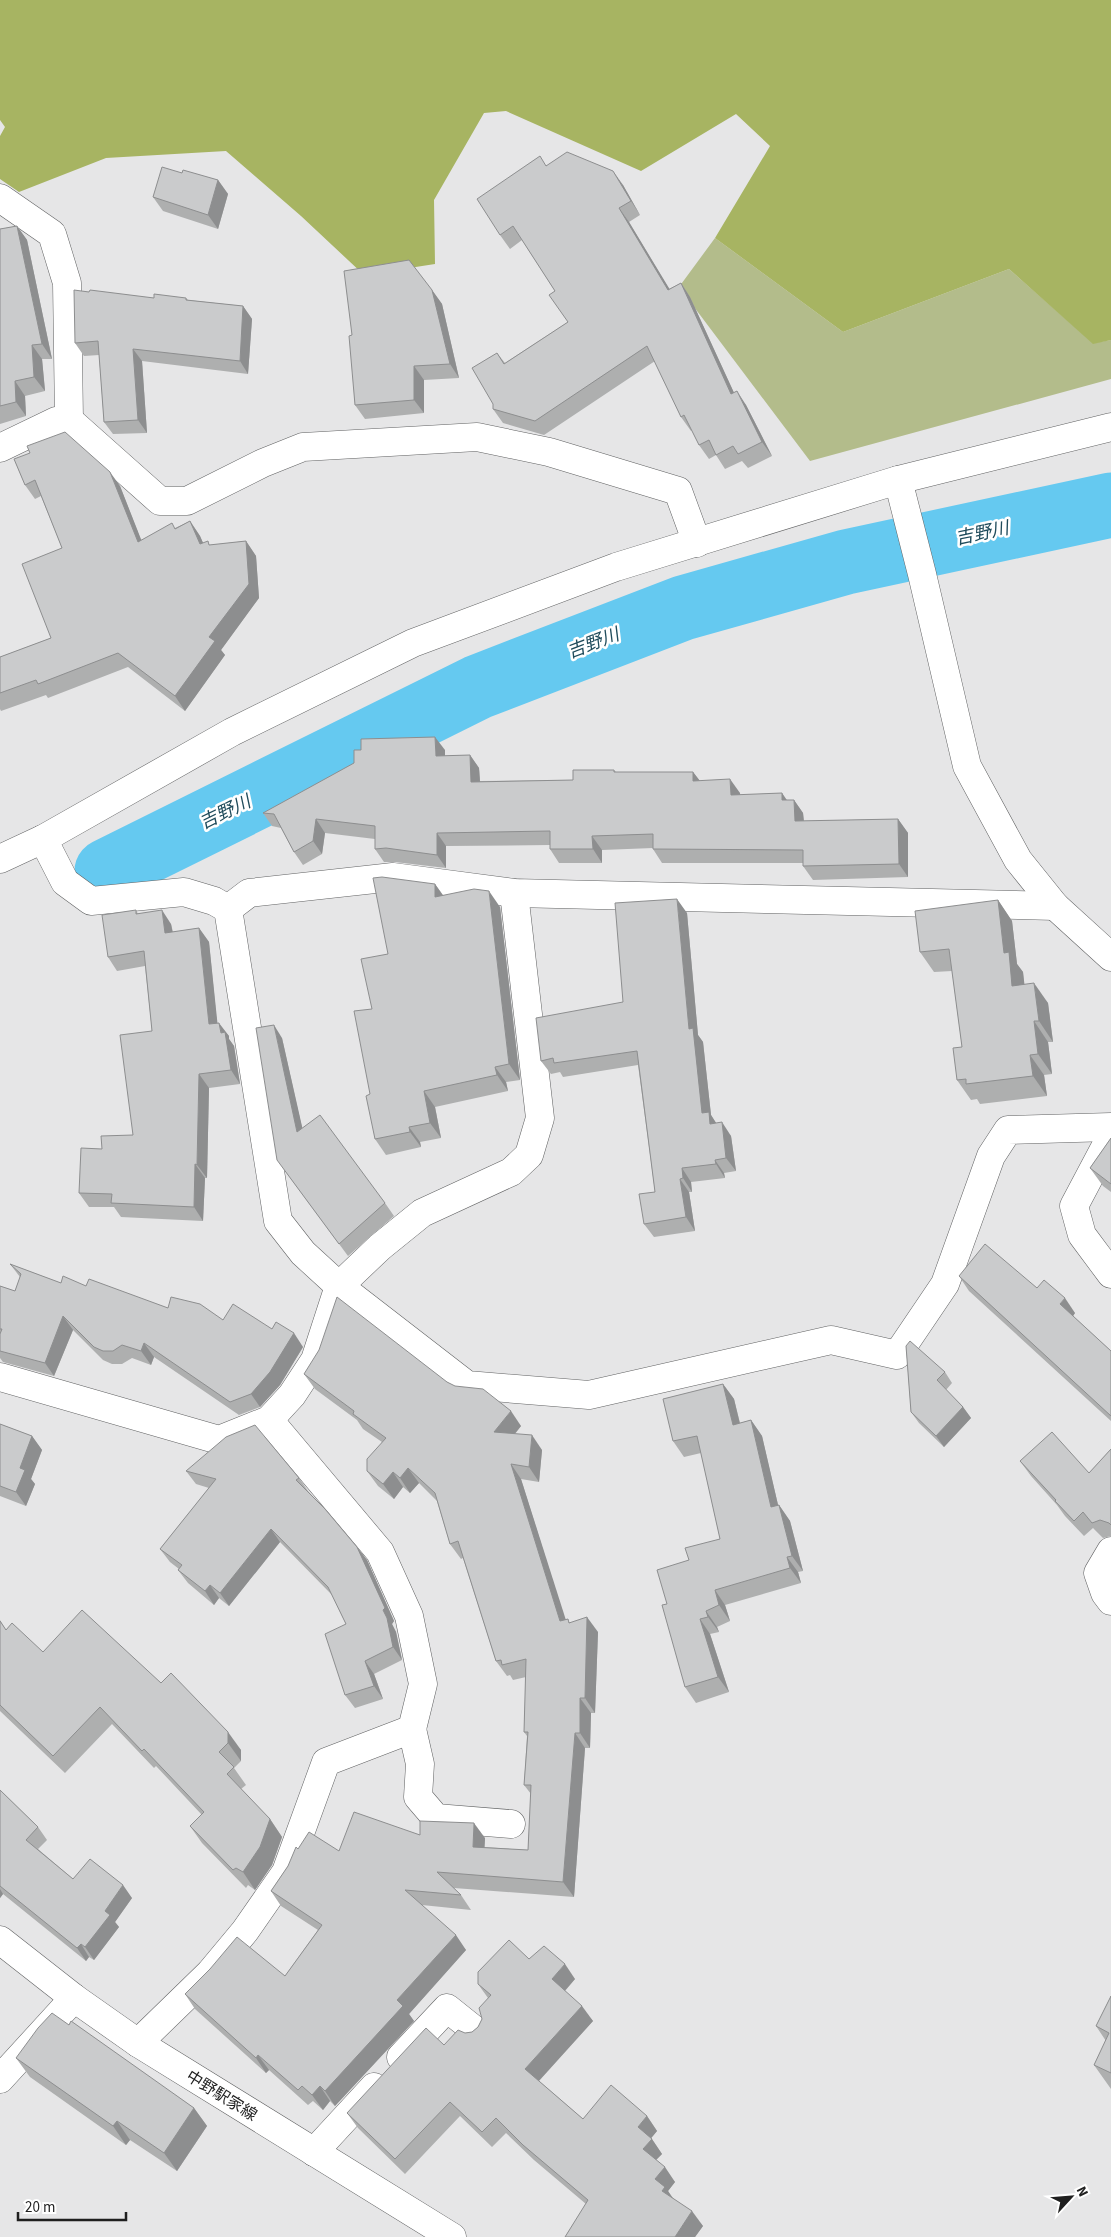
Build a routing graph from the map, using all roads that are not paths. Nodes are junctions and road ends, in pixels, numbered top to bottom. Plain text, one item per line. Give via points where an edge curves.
1 (0, 198) edge
2 (69, 420) junction
3 (1111, 427) edge
4 (0, 448) edge
5 (898, 480) junction
6 (697, 543) junction
7 (43, 839) junction
8 (0, 859) edge
9 (514, 893) junction
10 (1055, 906) junction
11 (228, 909) junction
12 (1111, 957) edge
13 (1111, 1127) edge
14 (1111, 1137) edge
15 (1111, 1274) edge
16 (339, 1286) junction
17 (0, 1377) edge
18 (269, 1420) junction
19 (1111, 1551) edge
20 (1111, 1601) edge
21 (412, 1729) junction
22 (510, 1824) dead end
23 (0, 1940) edge
24 (74, 1998) junction
25 (477, 2032) edge
26 (138, 2043) junction
27 (0, 2079) edge
28 (314, 2152) junction
29 (452, 2237) edge

1 - 2 street via 52,234 67,283
2 - 4 street via 56,421
2 - 6 street via 160,501 187,501 263,463 303,448 478,437 549,452 678,491
3 - 5 street
5 - 6 street
5 - 10 street via 968,766 1018,860
6 - 7 street via 616,567 413,643 232,732
7 - 8 street
7 - 11 street via 65,882 91,902 184,892
9 - 10 street
9 - 11 street via 393,877 249,893
9 - 16 street via 540,1118 529,1155 511,1172 422,1214 380,1247
10 - 12 street
11 - 16 street via 278,1220 303,1253
13 - 16 street via 1008,1130 991,1156 946,1284 897,1355 831,1340 589,1395 467,1385
14 - 15 street via 1074,1206 1082,1235
16 - 18 street via 315,1360 292,1395
17 - 18 street via 219,1440
18 - 21 street via 380,1552 409,1616 423,1684
19 - 20 street via 1098,1573
21 - 22 street via 420,1764 418,1797 436,1818
21 - 26 street via 326,1762 286,1872 245,1931 210,1973
23 - 24 street, 中野駅家線
24 - 26 street, 中野駅家線
24 - 27 street
25 - 28 street via 447,2008
26 - 28 street, 中野駅家線
28 - 29 street, 中野駅家線

